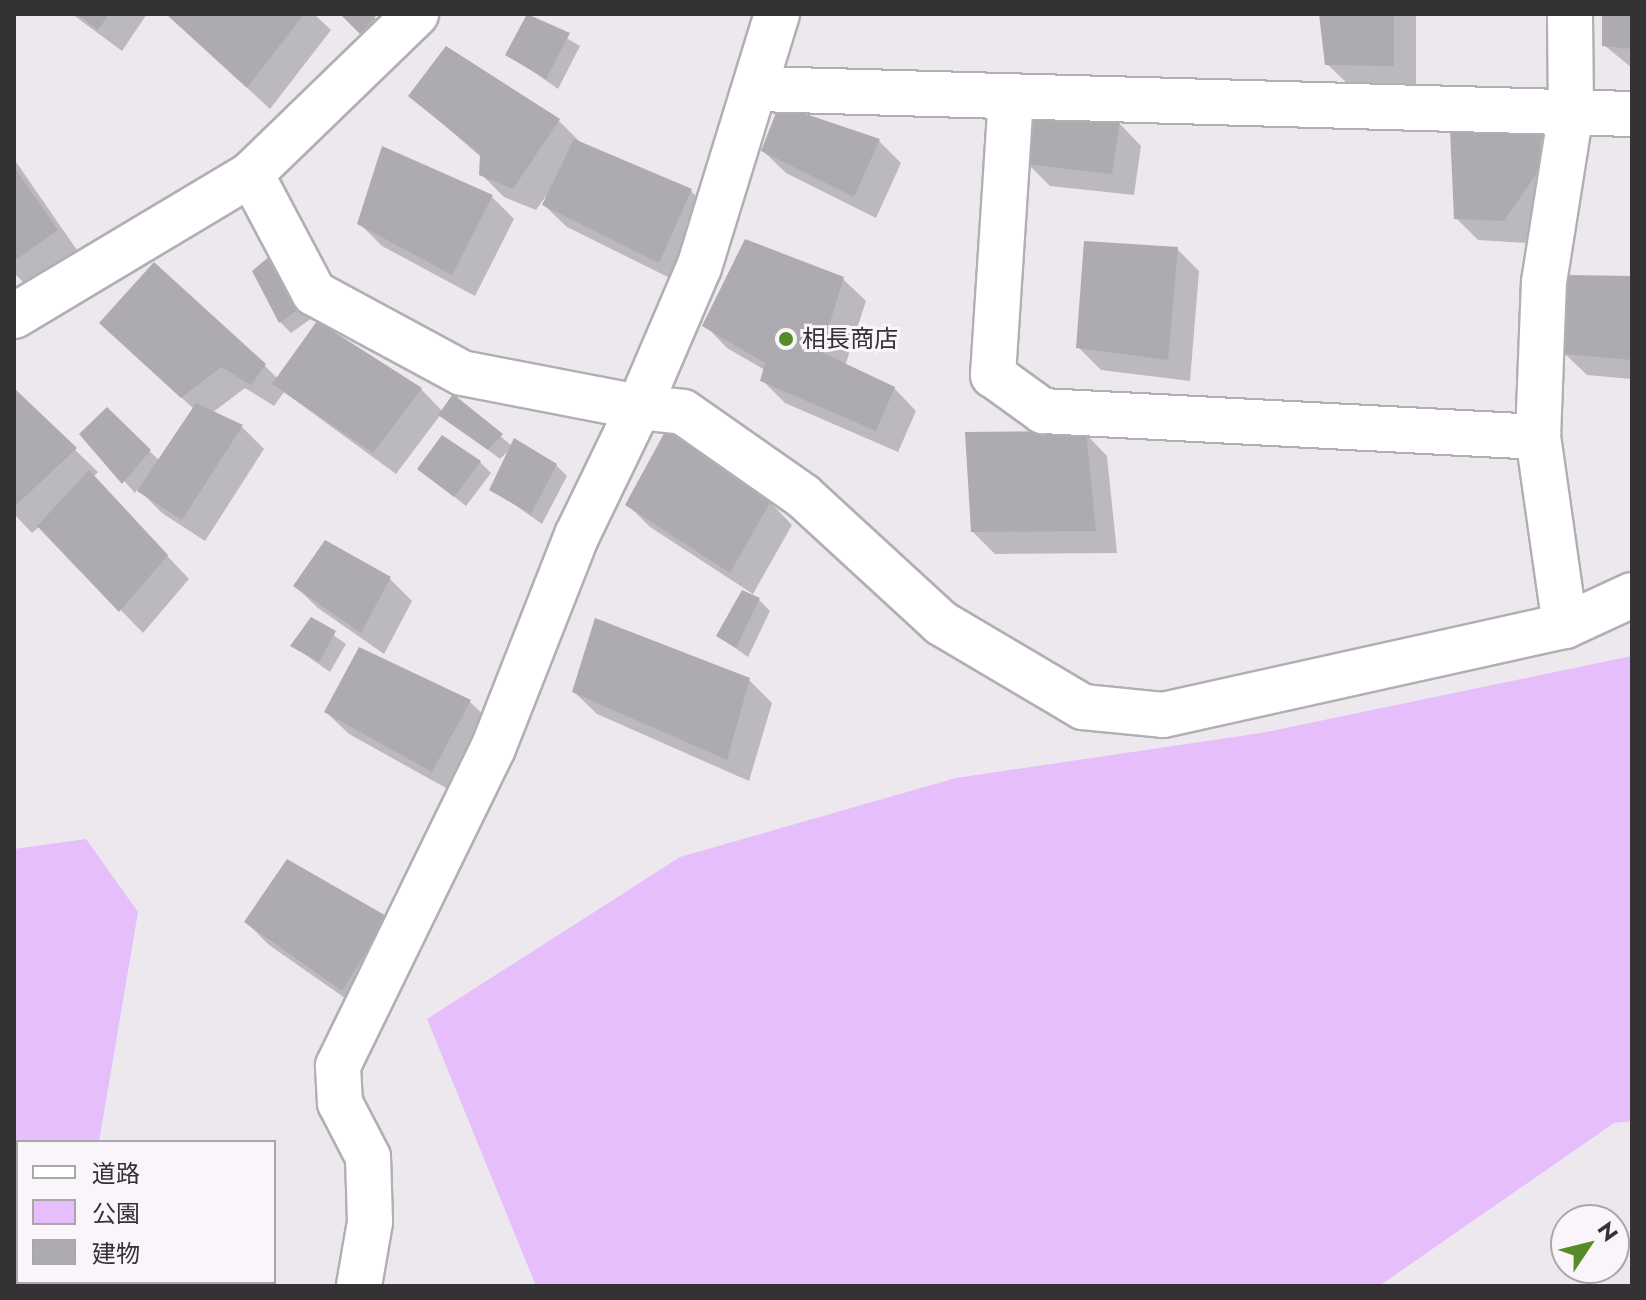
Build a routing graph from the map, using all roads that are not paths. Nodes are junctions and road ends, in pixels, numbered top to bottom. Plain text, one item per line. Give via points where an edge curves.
1 (416, 14) edge
2 (777, 14) edge
3 (1570, 14) edge
4 (758, 89) junction
5 (1011, 97) junction
6 (1571, 112) junction
7 (1632, 114) edge
8 (251, 174) junction
9 (14, 316) edge
10 (639, 407) junction
11 (1538, 437) junction
12 (1632, 595) edge
13 (1565, 626) junction
14 (359, 1286) edge

1 - 8 street
2 - 4 street
3 - 6 street
4 - 5 street
4 - 10 street via 699,267
5 - 6 street
5 - 11 street via 993,375 1043,411
6 - 7 street
6 - 11 street via 1544,282
8 - 9 street
8 - 10 street via 314,293 462,373
10 - 13 street via 683,412 803,496 941,623 1083,707 1163,715
10 - 14 street via 577,535 493,748 338,1066 340,1103 368,1157 370,1222
11 - 13 street
12 - 13 street

